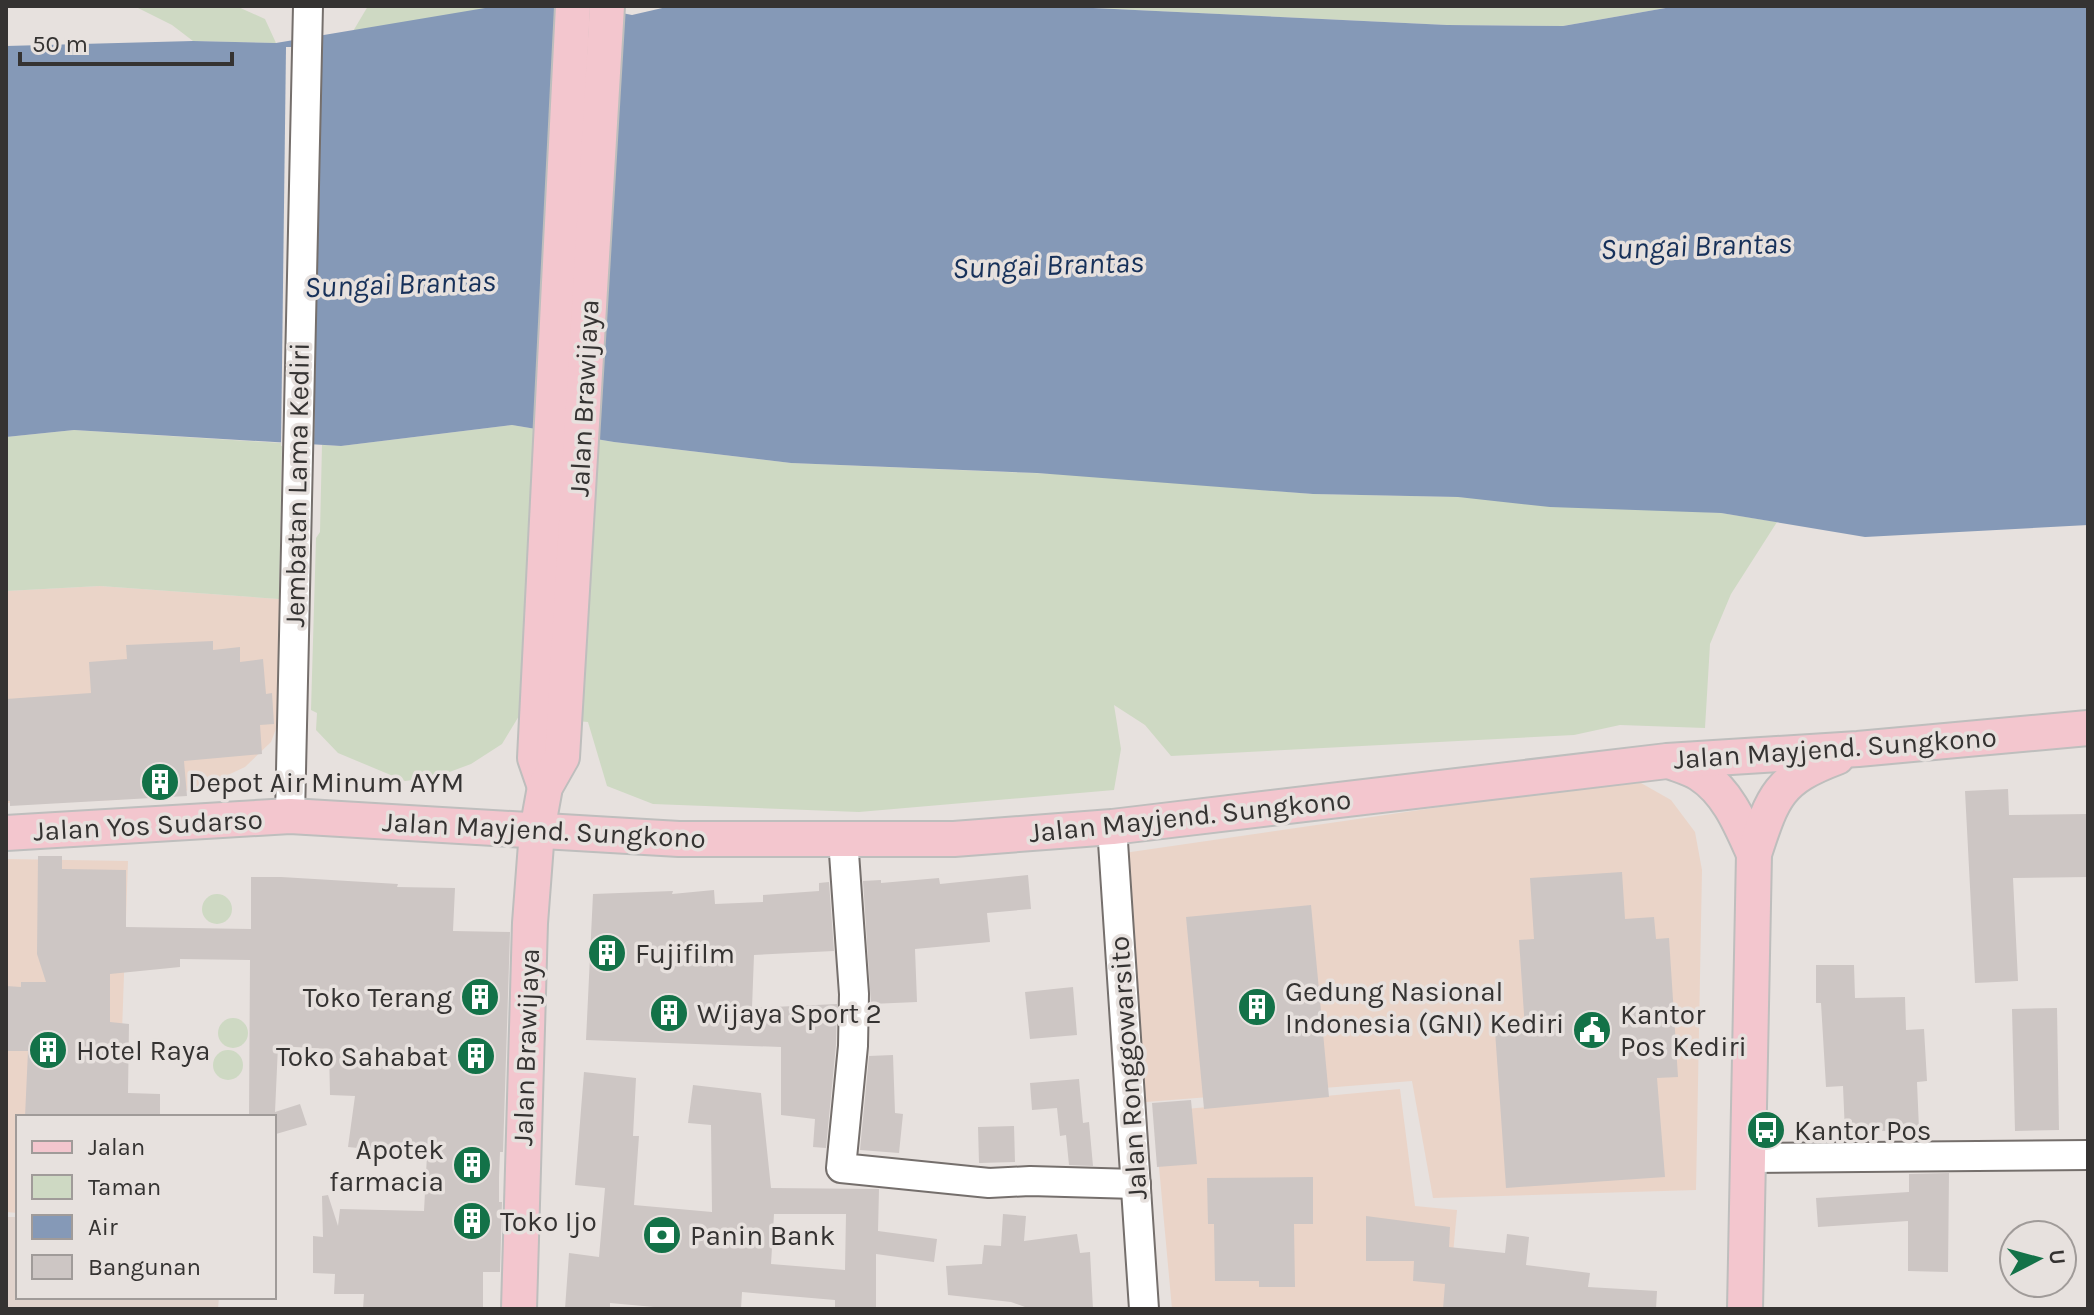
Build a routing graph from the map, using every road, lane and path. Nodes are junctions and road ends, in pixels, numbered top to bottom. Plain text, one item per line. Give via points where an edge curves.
1 (308, 6) edge
2 (573, 6) edge
3 (607, 6) edge
4 (551, 718) junction
5 (2088, 728) edge
6 (1858, 749) junction
7 (1667, 761) junction
8 (290, 816) junction
9 (1112, 827) junction
10 (537, 831) junction
11 (6, 833) edge
12 (843, 839) junction
13 (1754, 854) junction
14 (2088, 1155) edge
15 (1747, 1158) junction
16 (1136, 1184) junction
17 (519, 1309) edge
18 (1144, 1309) edge
19 (1745, 1309) edge

1 - 8 street, Jembatan Lama Kediri
2 - 4 main road, Jalan Brawijaya
3 - 4 main road, Jalan Brawijaya
4 - 10 main road, Jalan Brawijaya via 562,757 545,787
5 - 6 main road, Jalan Mayjend. Sungkono
6 - 7 main road, Jalan Mayjend. Sungkono
6 - 13 main road via 1807,768 1783,787 1766,816
7 - 9 main road, Jalan Mayjend. Sungkono
7 - 13 main road via 1699,773 1722,793
8 - 10 main road, Jalan Mayjend. Sungkono
8 - 11 main road, Jalan Yos Sudarso
9 - 12 main road, Jalan Mayjend. Sungkono via 954,839
9 - 16 street, Jalan Ronggowarsito
10 - 12 main road, Jalan Mayjend. Sungkono via 679,839
10 - 17 main road, Jalan Brawijaya
12 - 16 street via 854,994 841,1168 989,1183
13 - 15 main road
14 - 15 street
15 - 19 main road
16 - 18 street, Jalan Ronggowarsito

